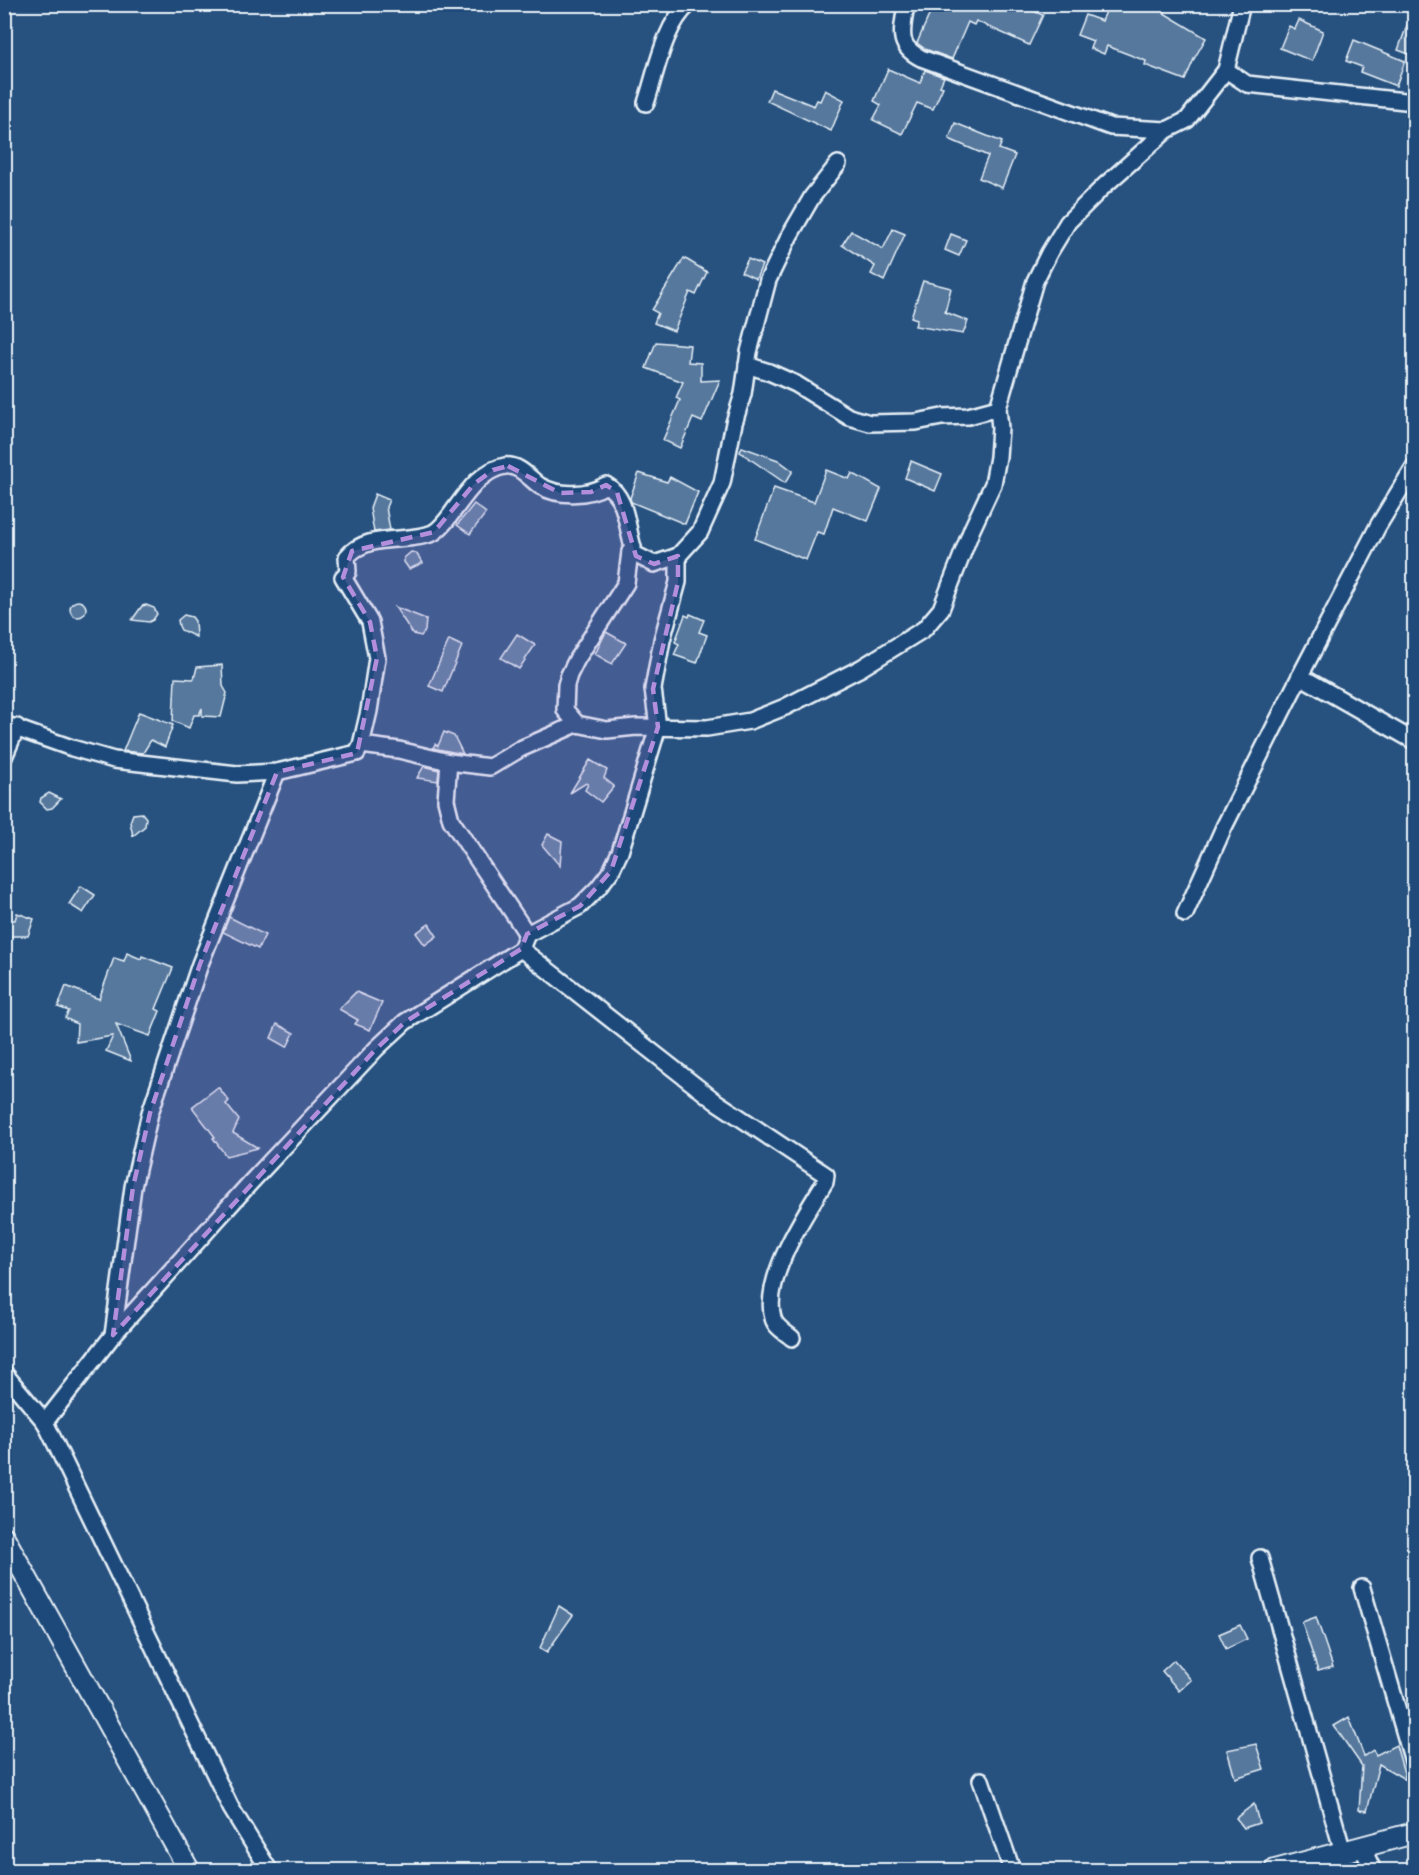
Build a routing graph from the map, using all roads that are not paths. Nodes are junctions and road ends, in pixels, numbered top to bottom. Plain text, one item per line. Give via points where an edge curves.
1 (689, 4) edge
2 (906, 4) edge
3 (1239, 5) edge
4 (1226, 70) junction
5 (1414, 102) edge
6 (646, 103) dead end
7 (1167, 130) junction
8 (838, 164) dead end
9 (747, 365) junction
10 (998, 408) junction
11 (1414, 467) edge
12 (630, 552) junction
13 (678, 556) junction
14 (1300, 676) junction
15 (577, 724) junction
16 (11, 726) edge
17 (658, 727) junction
18 (1414, 741) edge
19 (362, 745) junction
20 (4, 757) edge
21 (449, 762) junction
22 (277, 772) junction
23 (1185, 914) dead end
24 (527, 934) junction
25 (521, 949) junction
26 (113, 1335) junction
27 (792, 1338) dead end
28 (4, 1373) edge
29 (45, 1422) junction
30 (4, 1537) edge
31 (1260, 1558) dead end
32 (1362, 1588) dead end
33 (1414, 1765) edge
34 (981, 1780) dead end
35 (1414, 1833) edge
36 (1362, 1847) junction
37 (1343, 1852) junction
38 (189, 1870) edge
39 (269, 1870) edge
40 (1012, 1870) edge
41 (1275, 1870) edge
42 (1372, 1870) edge

1 - 6 street via 670,31
2 - 7 street via 905,47 921,58 1111,127
3 - 4 street
4 - 5 street via 1247,84
4 - 7 street via 1187,120
7 - 10 street via 1068,222 1049,253 1035,281
8 - 9 street via 812,197 768,280
9 - 10 street via 796,384 849,417 870,423 968,416
9 - 13 street via 716,499 700,532
10 - 17 street via 998,457 993,484 940,609 924,629 861,668 750,721 707,728
11 - 14 street via 1378,526
12 - 13 street via 654,564
12 - 15 street via 626,583 569,675 565,710
12 - 19 street via 633,547 628,524 614,489 606,485 591,492 560,493 508,466 493,470 474,484 434,532 372,543 352,551 347,557 348,572 343,577 370,622 377,658
13 - 17 street via 678,582 653,689
14 - 18 street
14 - 23 street
15 - 17 street via 607,730
15 - 21 street via 490,767
16 - 20 street
16 - 22 street via 114,760 237,774
17 - 24 street via 611,871 580,906
19 - 21 street
19 - 22 street via 357,753
21 - 24 street via 446,800 451,820
22 - 26 street via 200,964 150,1113 132,1187
24 - 25 street
25 - 26 street via 405,1022 376,1049
25 - 27 street via 715,1101 826,1175 795,1233 772,1290 773,1320
26 - 29 street
28 - 29 street
29 - 39 street via 231,1808
30 - 38 street
31 - 37 street
32 - 33 street
34 - 40 street
35 - 36 street
36 - 37 street
36 - 42 street
37 - 41 street

